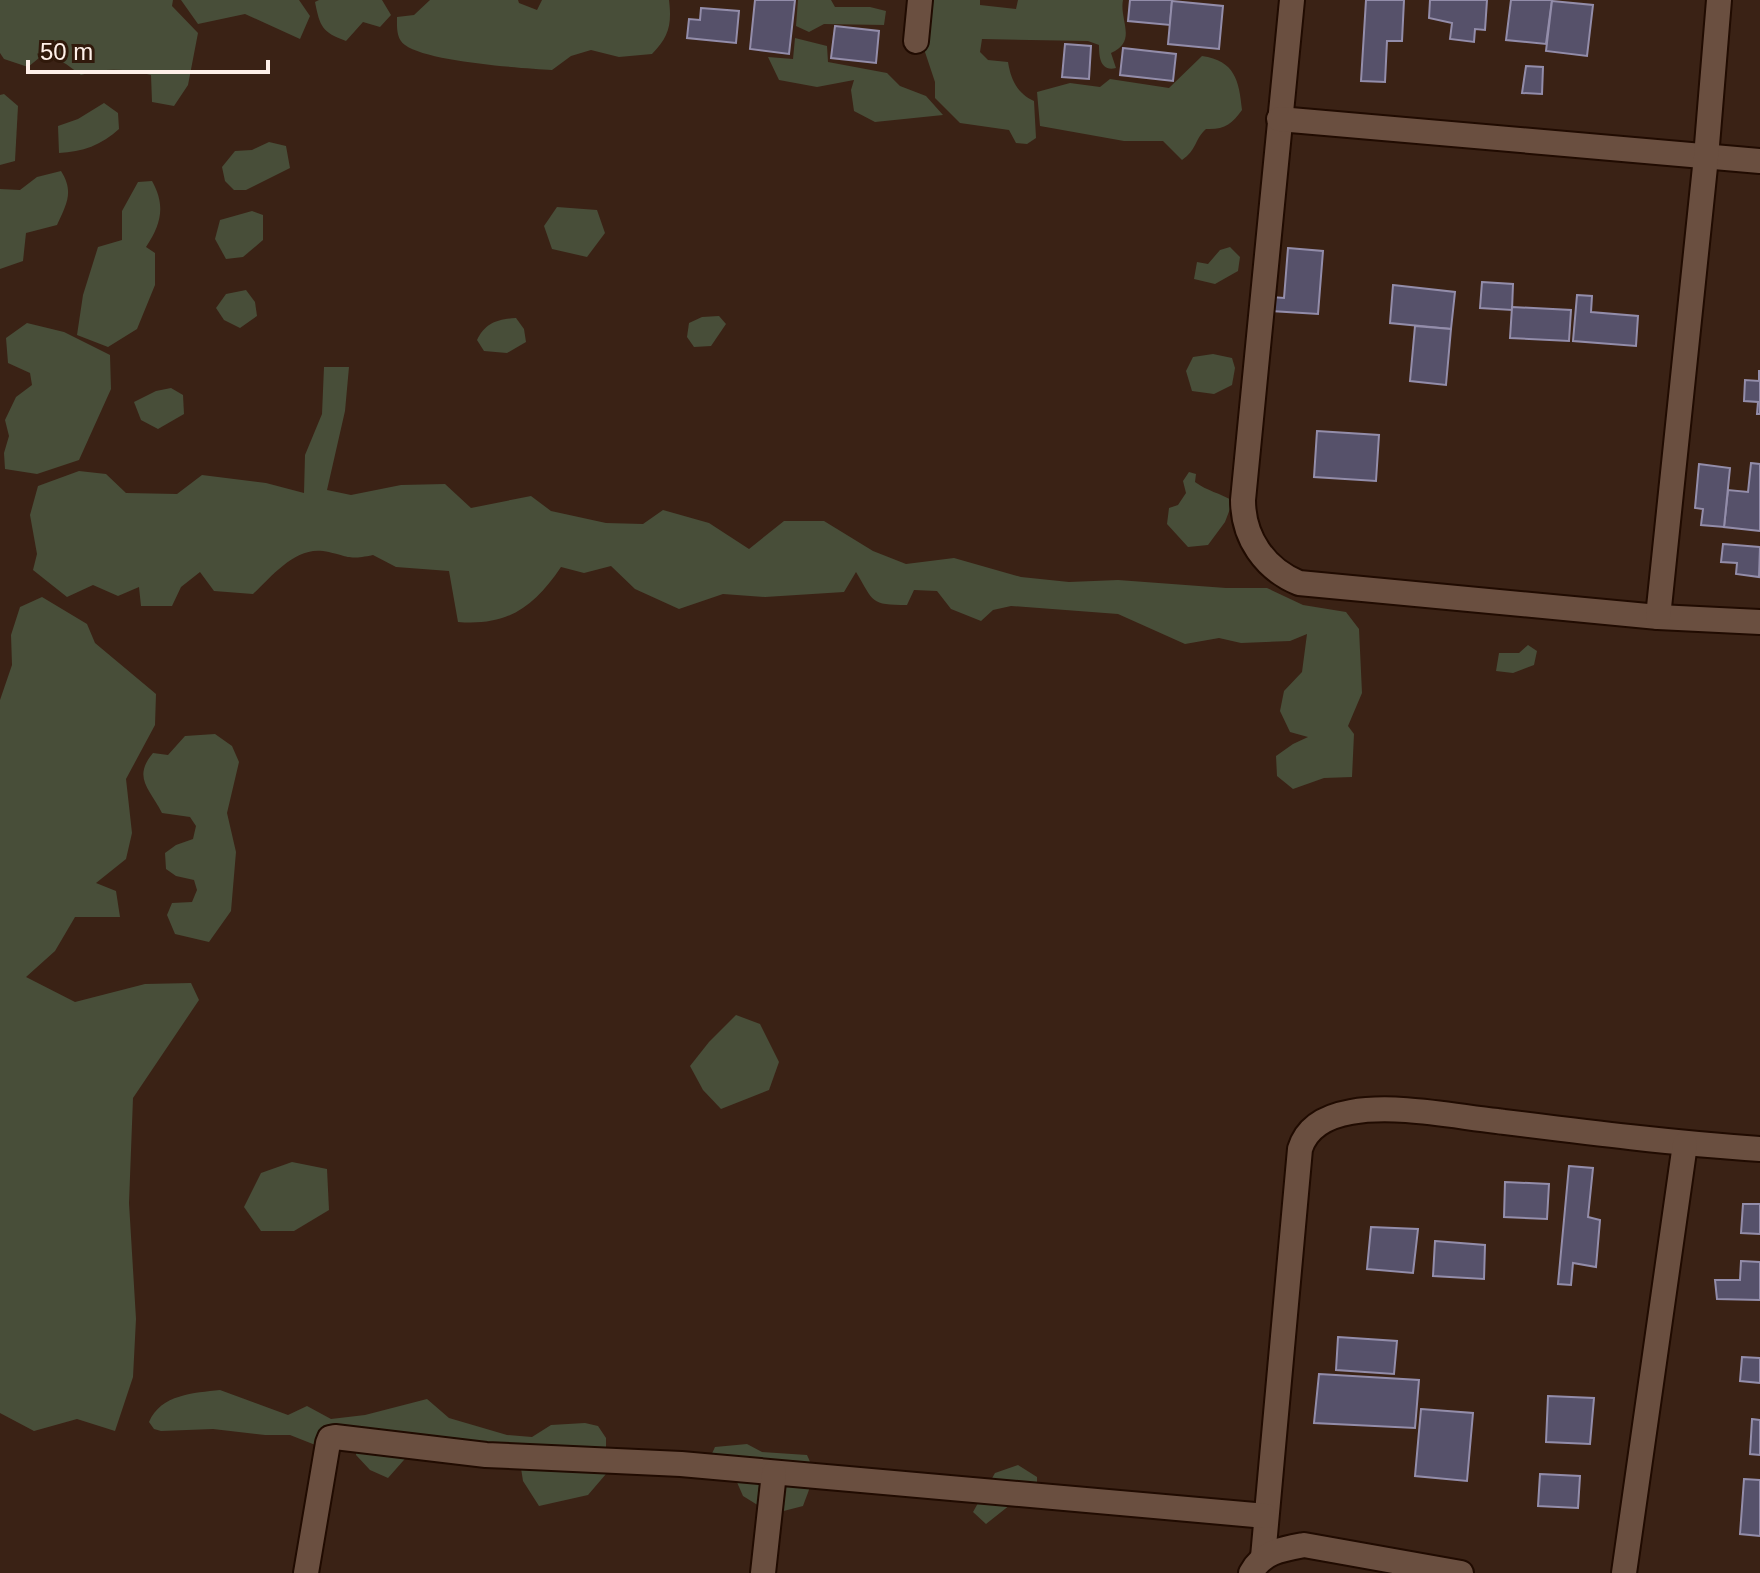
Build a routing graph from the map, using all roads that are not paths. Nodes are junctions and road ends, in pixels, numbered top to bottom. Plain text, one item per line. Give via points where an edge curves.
1 (920, 0) edge
2 (1292, 0) edge
3 (1719, 0) edge
4 (916, 41) dead end
5 (1279, 119) junction
6 (1706, 157) junction
7 (1760, 161) edge
8 (1658, 617) junction
9 (1760, 622) edge
10 (1685, 1144) junction
11 (1760, 1149) edge
12 (774, 1473) junction
13 (1266, 1516) junction
14 (1257, 1565) edge
15 (306, 1573) edge
16 (763, 1573) edge
17 (1461, 1573) edge
18 (1624, 1573) edge

1 - 4 street
2 - 5 street
3 - 6 street
5 - 6 street
5 - 8 street via 1243,500 1247,530 1266,564 1299,583
6 - 7 street
6 - 8 street
8 - 9 street
10 - 11 street
10 - 13 street via 1375,1110 1333,1117 1308,1130 1300,1149
10 - 18 street
12 - 13 street
12 - 15 street via 486,1455 330,1438
12 - 16 street
13 - 14 street
14 - 17 street via 1285,1548 1304,1545

